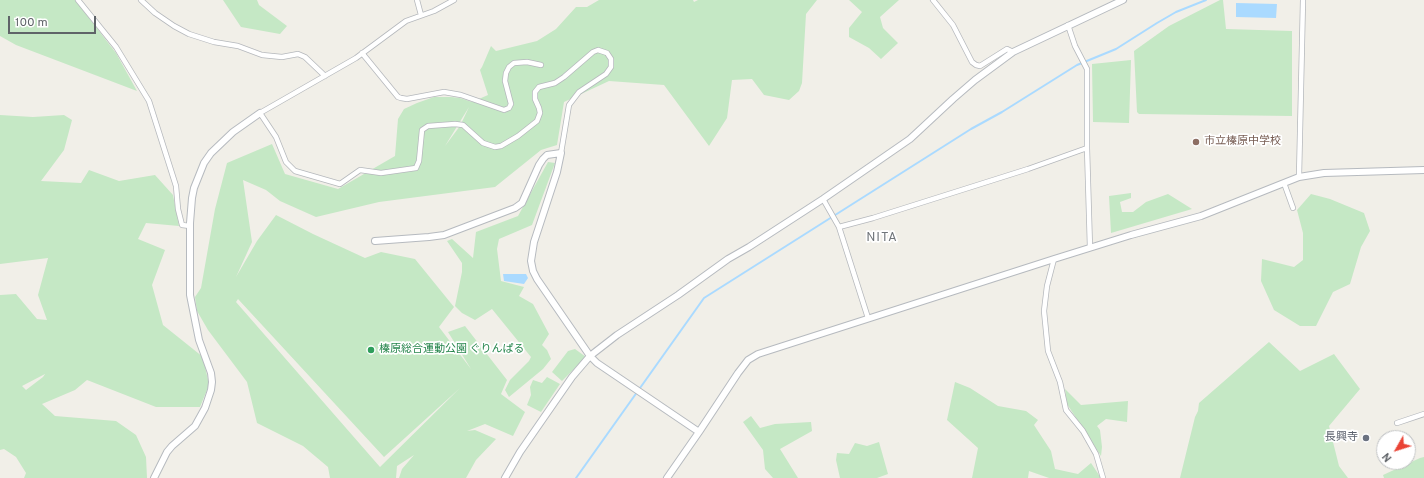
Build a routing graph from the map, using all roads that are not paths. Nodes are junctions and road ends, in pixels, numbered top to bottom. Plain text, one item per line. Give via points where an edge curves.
1 (78, 0) edge
2 (141, 0) edge
3 (417, 0) edge
4 (454, 0) edge
5 (932, 0) edge
6 (1123, 0) edge
7 (1303, 0) edge
8 (421, 15) junction
9 (1068, 25) junction
10 (1013, 52) junction
11 (362, 53) junction
12 (541, 65) dead end
13 (325, 76) junction
14 (260, 113) junction
15 (1087, 148) junction
16 (561, 153) junction
17 (1424, 170) edge
18 (1299, 177) junction
19 (1284, 183) junction
20 (823, 199) junction
21 (1293, 208) dead end
22 (190, 226) junction
23 (840, 227) junction
24 (375, 241) dead end
25 (1090, 248) junction
26 (1054, 259) junction
27 (868, 318) junction
28 (590, 356) junction
29 (1424, 414) edge
30 (1397, 423) dead end
31 (699, 432) junction
32 (154, 478) edge
33 (505, 478) edge
34 (667, 478) edge
35 (1103, 478) edge

1 - 22 street via 116,47 149,101 176,186 182,225
2 - 13 street via 155,13 189,34 238,46 262,55 305,56
3 - 8 street
4 - 8 street
5 - 10 street via 953,25 976,65 980,66 1007,49
6 - 9 street
7 - 18 street
8 - 11 street via 406,21
9 - 10 street
9 - 15 street via 1087,69
10 - 20 street via 964,89 910,139
11 - 12 street via 401,98 444,92 461,95 504,110 511,104 506,81 509,67 527,62
11 - 13 street
13 - 14 street
14 - 16 street via 276,137 286,162 295,171 340,184 360,170 381,173 416,168 422,130 428,126 463,125 484,143 495,147 502,146 537,121 540,113 535,92 539,87 555,83 593,52 598,50 607,53 611,59 611,67 606,74 579,92 569,105
14 - 22 street via 233,132 204,163 192,198
15 - 23 street via 1028,169
15 - 25 street
16 - 24 street via 547,155 543,159 522,203 515,208 444,235
16 - 28 street via 558,172 534,242 531,261 537,280
17 - 18 street via 1324,173
18 - 19 street
19 - 21 street
19 - 25 street via 1201,216
20 - 23 street
20 - 28 street via 728,259
22 - 32 street via 190,295 199,340 211,373 211,390 195,426 167,452
23 - 27 street
25 - 26 street
26 - 27 street
26 - 35 street via 1044,311 1048,351 1060,382 1066,410 1083,431 1096,454
27 - 31 street via 758,354 748,360
28 - 31 street
28 - 33 street via 572,377
29 - 30 street
31 - 34 street

